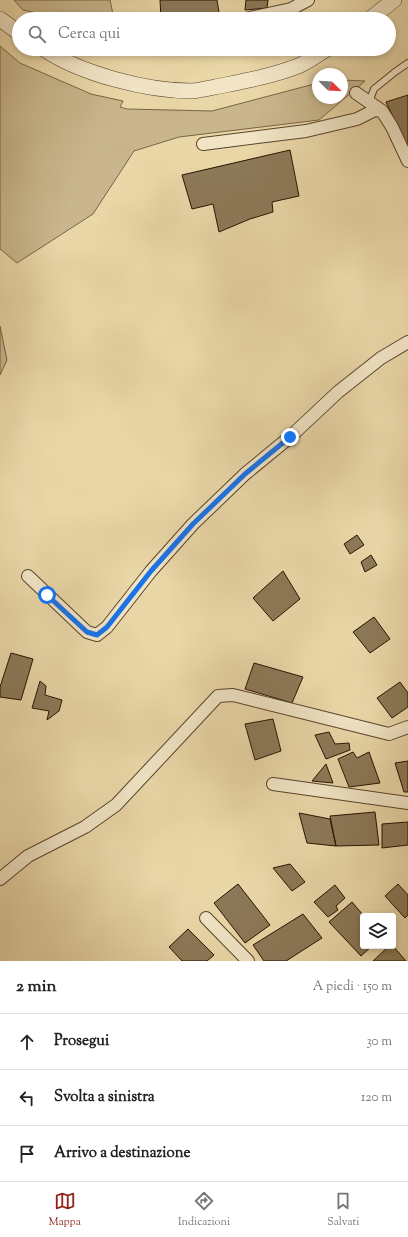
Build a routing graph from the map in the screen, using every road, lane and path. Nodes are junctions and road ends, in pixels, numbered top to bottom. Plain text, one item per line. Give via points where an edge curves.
1 (308, 0) edge
2 (394, 0) edge
3 (277, 12) edge
4 (379, 12) edge
5 (0, 19) edge
6 (12, 28) edge
7 (56, 56) edge
8 (315, 56) edge
9 (408, 63) edge
10 (356, 93) dead end
11 (369, 102) junction
12 (382, 111) junction
13 (202, 144) dead end
14 (408, 161) edge
15 (408, 342) edge
16 (28, 576) dead end
17 (408, 727) edge
18 (273, 784) dead end
19 (408, 802) edge
20 (0, 879) edge
21 (206, 918) dead end
22 (248, 961) edge

1 - 3 street via 291,9
2 - 4 street
5 - 6 street
7 - 8 street via 87,70 134,84 193,91 261,78 300,65
9 - 11 lane via 374,90
10 - 11 street
11 - 12 street
12 - 13 street via 375,110 357,119 306,131
12 - 14 street
15 - 16 street via 381,358 338,392 290,437 245,474 193,524 151,571 107,627 97,635 87,632
17 - 20 street via 389,734 233,695 218,696 116,805 85,827 28,856
18 - 19 street
21 - 22 street

